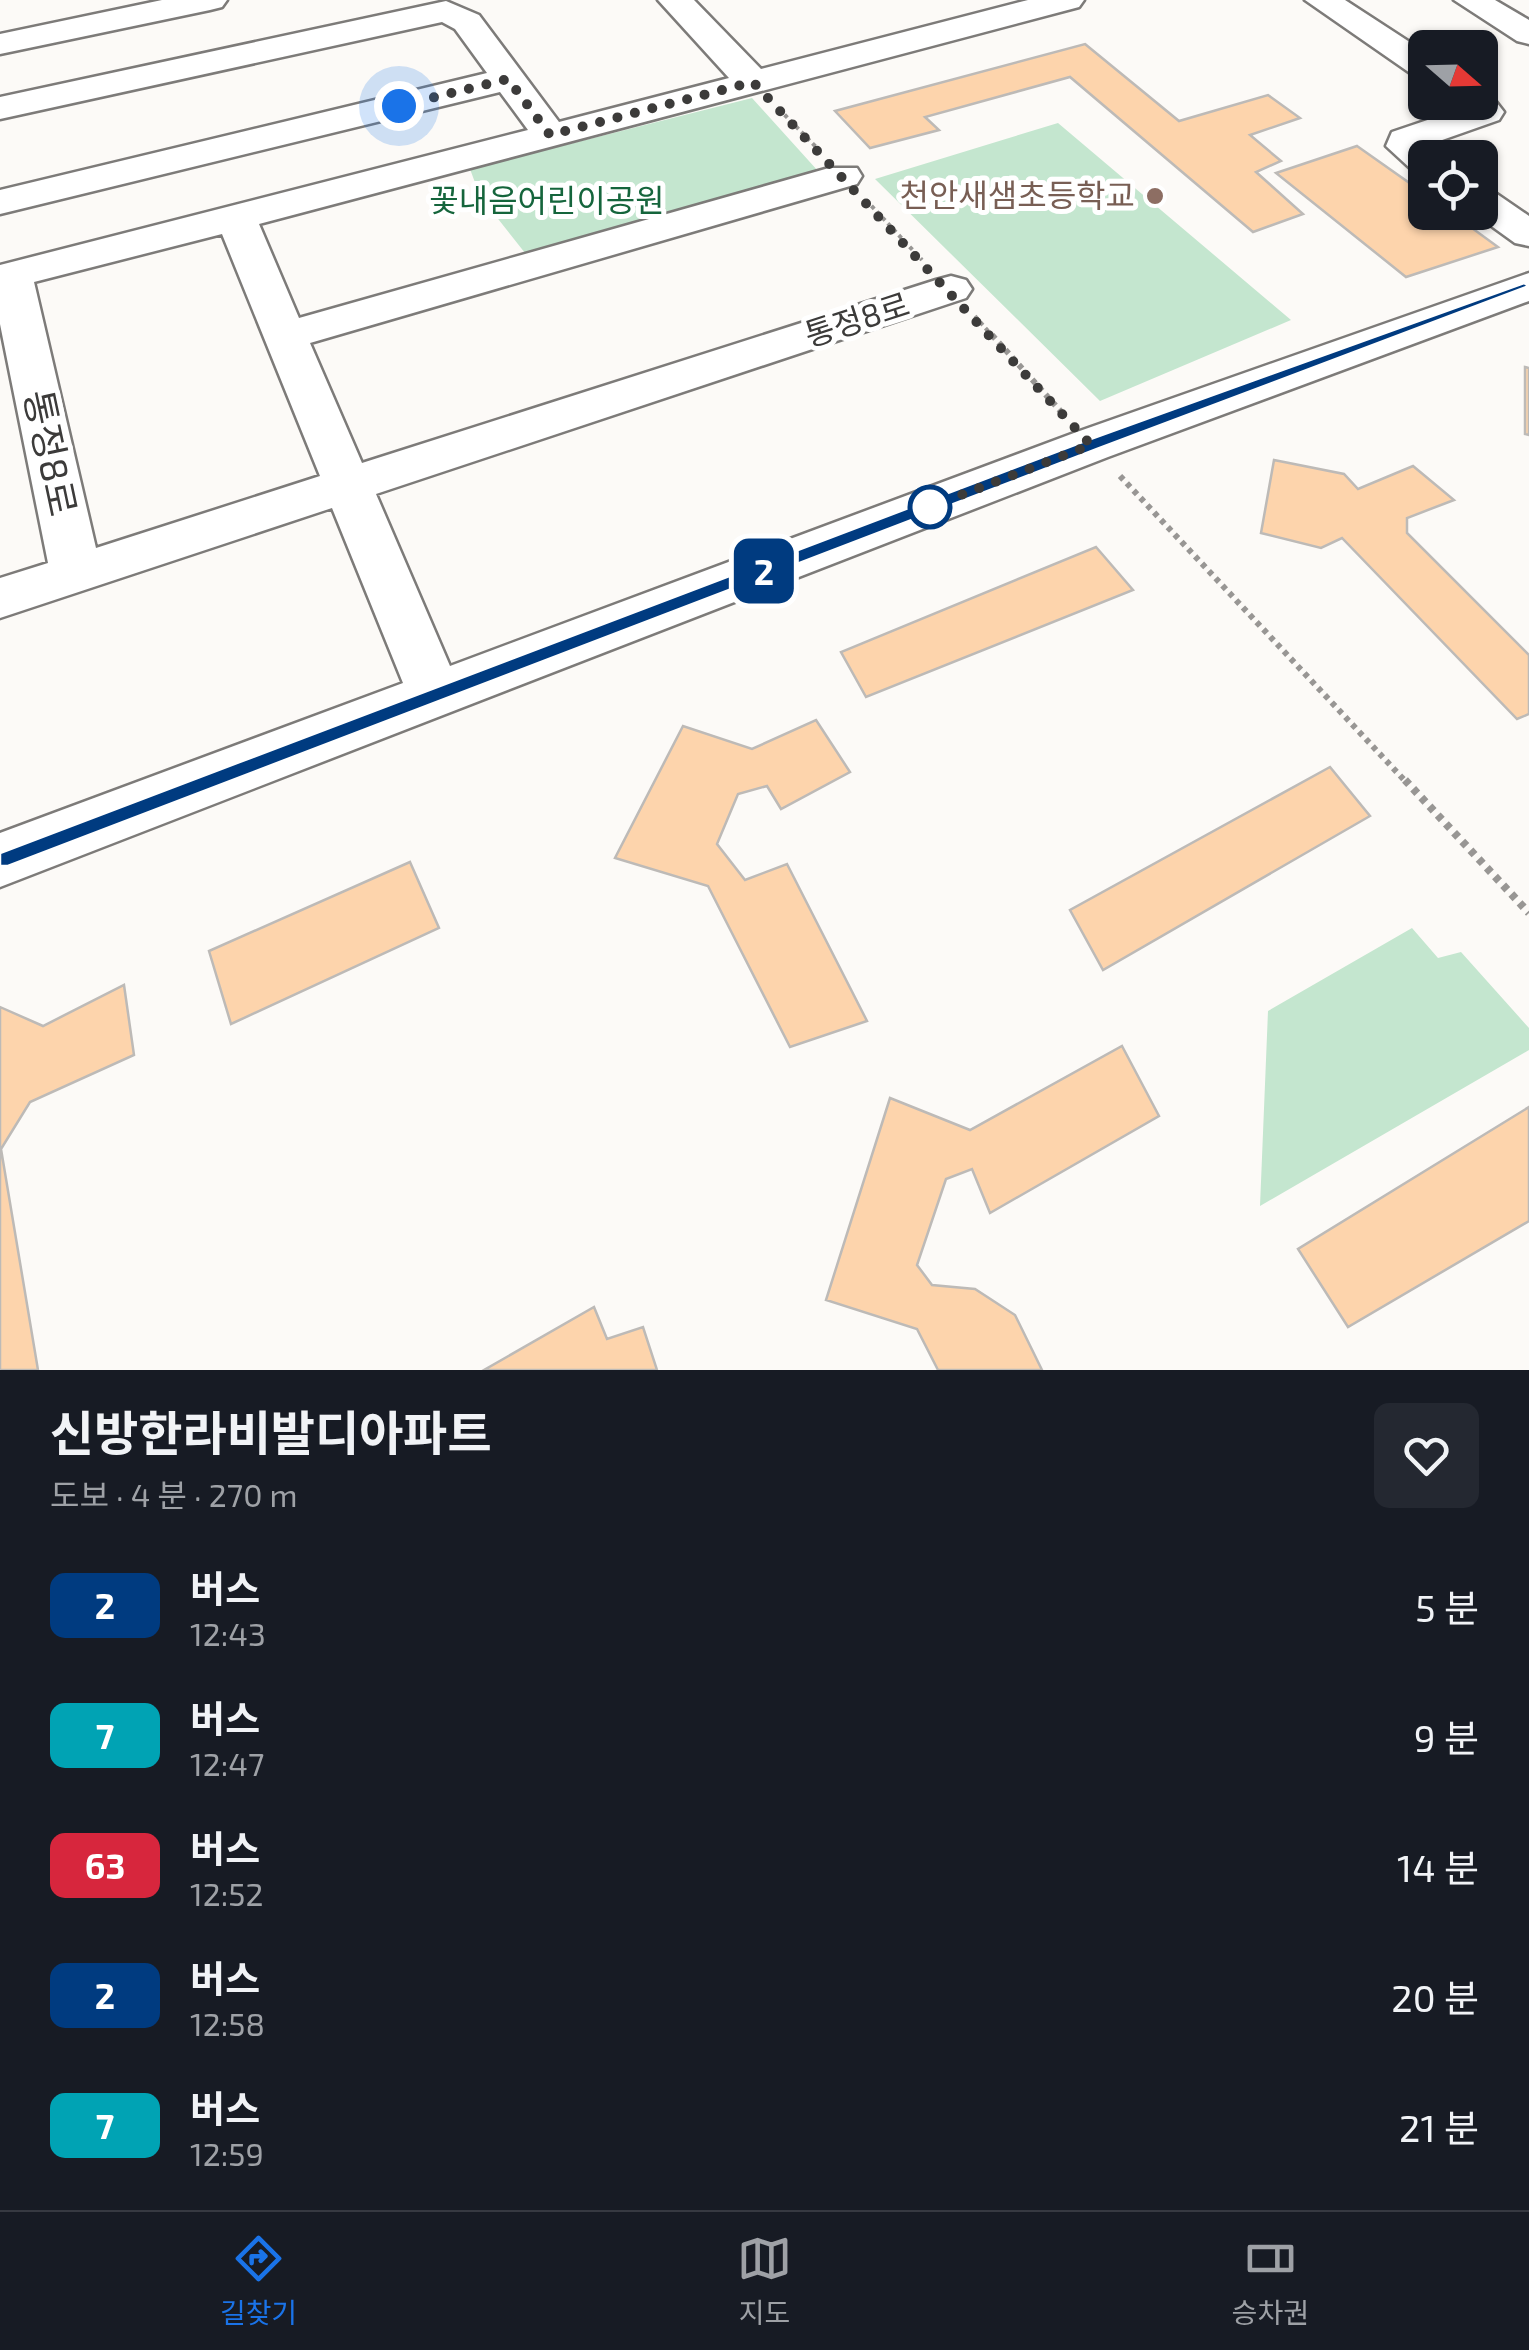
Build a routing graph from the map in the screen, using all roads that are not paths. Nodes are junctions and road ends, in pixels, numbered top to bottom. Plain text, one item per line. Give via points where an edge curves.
1 (210, 0) edge
2 (675, 0) edge
3 (1067, 0) edge
4 (1322, 0) edge
5 (1471, 0) edge
6 (1529, 34) edge
7 (0, 44) edge
8 (1408, 57) edge
9 (508, 79) junction
10 (753, 82) junction
11 (0, 108) edge
12 (1463, 120) edge
13 (550, 135) junction
14 (1408, 148) edge
15 (842, 176) road end
16 (0, 202) edge
17 (1498, 212) edge
18 (236, 218) junction
19 (1529, 234) edge
20 (5, 277) edge
21 (1529, 286) edge
22 (951, 290) road end
23 (285, 336) junction
24 (348, 486) junction
25 (76, 572) junction
26 (0, 598) edge
27 (436, 696) junction
28 (0, 860) edge

1 - 7 street
2 - 10 street
3 - 10 street, 통정8로 via 929,22
4 - 8 street
5 - 6 street
9 - 11 street via 466,22 431,11
9 - 13 street
9 - 16 street
10 - 13 street, 통정8로
12 - 14 street via 1405,140
13 - 18 street, 통정8로
15 - 23 street
17 - 19 street
18 - 20 street, 통정8로
18 - 23 street
20 - 25 street, 통정8로
21 - 27 street
22 - 24 street, 통정8로
23 - 24 street
24 - 25 street, 통정8로
24 - 27 street
25 - 26 street, 통정8로
27 - 28 street

